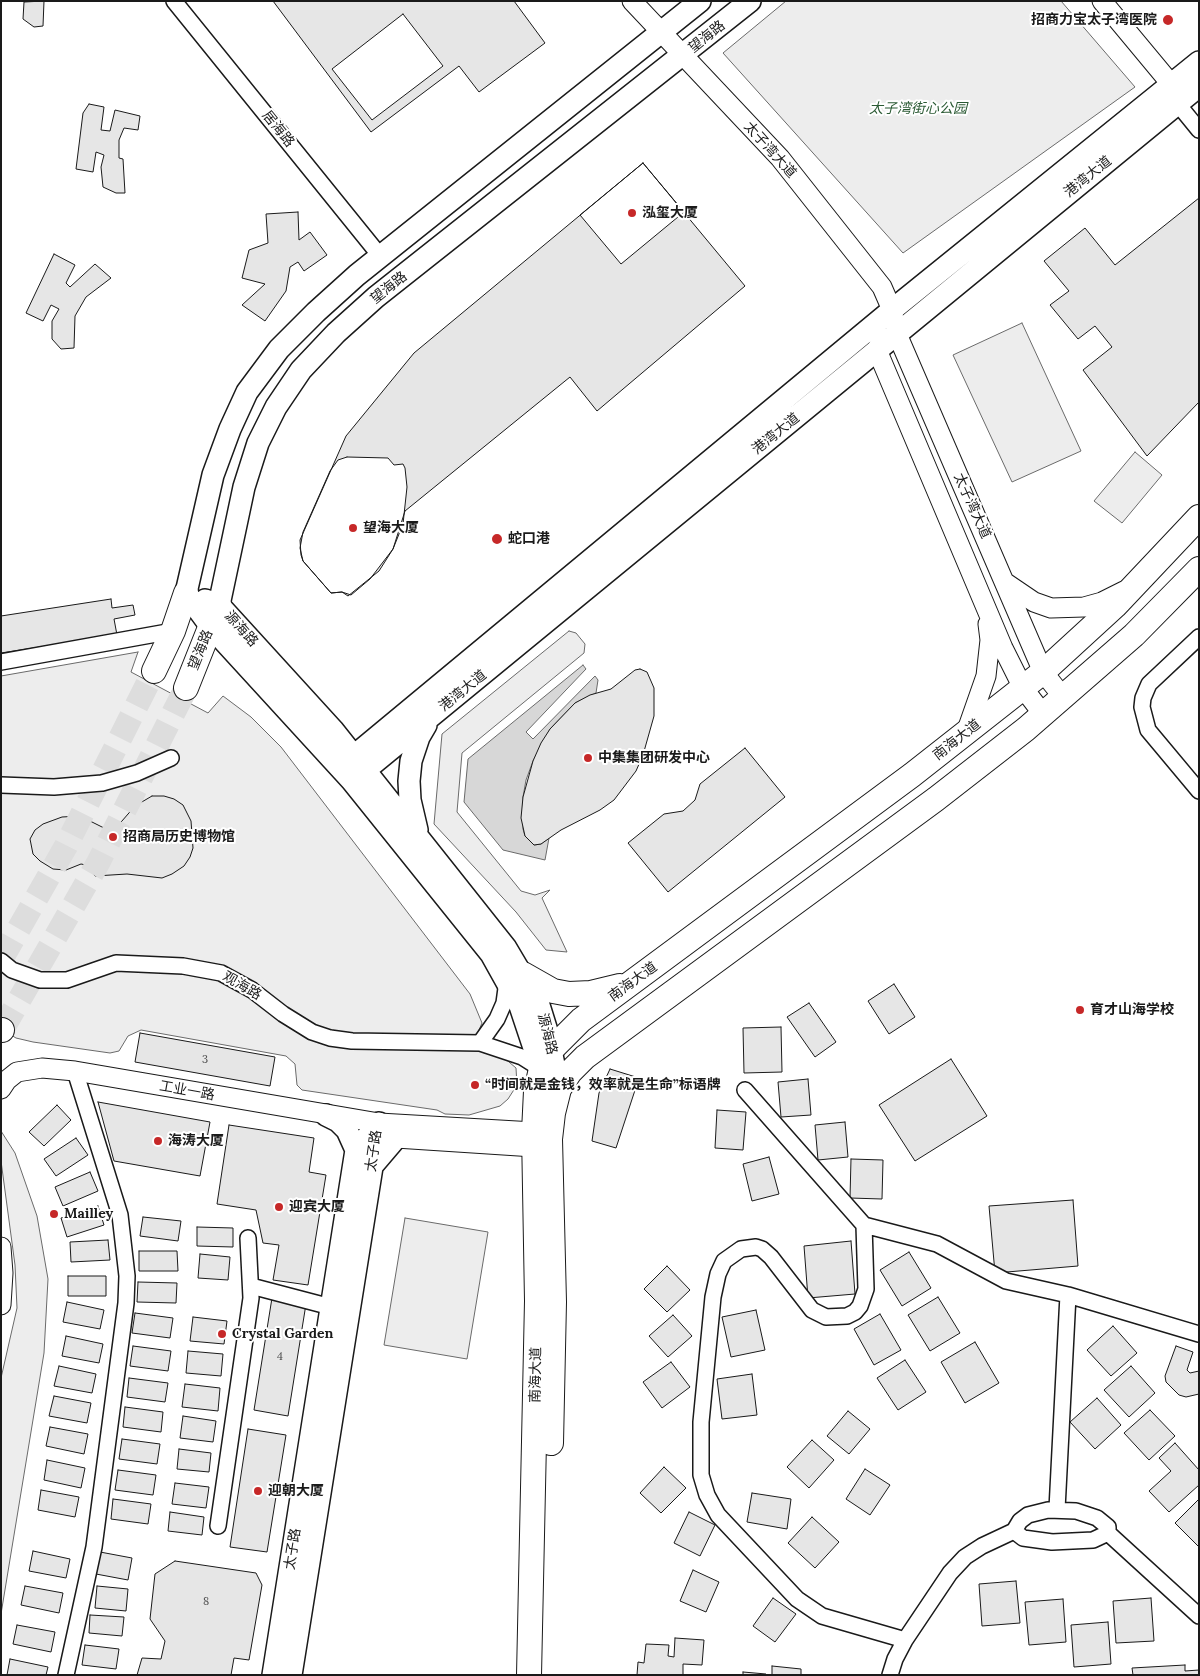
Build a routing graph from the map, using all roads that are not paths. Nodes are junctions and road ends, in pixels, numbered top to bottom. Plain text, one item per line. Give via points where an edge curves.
1 (174, 1) edge
2 (632, 1) edge
3 (700, 1) edge
4 (750, 1) edge
5 (1102, 1) edge
6 (661, 33) junction
7 (683, 56) junction
8 (1199, 62) edge
9 (1199, 86) edge
10 (1174, 94) junction
11 (1199, 130) edge
12 (381, 257) junction
13 (892, 310) junction
14 (897, 334) junction
15 (877, 350) junction
16 (1199, 517) edge
17 (1199, 570) edge
18 (1006, 584) junction
19 (1136, 584) junction
20 (186, 593) junction
21 (218, 605) junction
22 (985, 606) junction
23 (211, 627) junction
24 (173, 631) junction
25 (1199, 637) edge
26 (1, 662) edge
27 (154, 671) tunnel mouth
28 (1043, 672) junction
29 (186, 688) tunnel mouth
30 (1022, 688) junction
31 (1063, 697) junction
32 (1043, 714) junction
33 (430, 718) junction
34 (966, 734) junction
35 (171, 758) dead end
36 (357, 769) junction
37 (1, 786) edge
38 (1199, 791) edge
39 (421, 840) junction
40 (1, 961) edge
41 (515, 978) junction
42 (634, 981) junction
43 (480, 1043) junction
44 (546, 1060) junction
45 (75, 1071) junction
46 (1, 1089) edge
47 (559, 1089) junction
48 (745, 1090) dead end
49 (326, 1115) junction
50 (379, 1123) junction
51 (396, 1138) junction
52 (539, 1139) junction
53 (356, 1150) junction
54 (373, 1166) junction
55 (864, 1225) junction
56 (248, 1238) dead end
57 (1, 1247) edge
58 (250, 1286) junction
59 (1068, 1295) junction
60 (1, 1305) edge
61 (331, 1307) junction
62 (1199, 1334) edge
63 (1057, 1509) junction
64 (218, 1526) dead end
65 (1014, 1531) junction
66 (1108, 1533) junction
67 (1199, 1616) edge
68 (905, 1640) junction
69 (66, 1675) edge
70 (273, 1675) edge
71 (291, 1675) edge
72 (529, 1675) edge
73 (545, 1675) edge
74 (890, 1675) edge

1 - 12 street, 居海路
2 - 6 street, 太子湾大道
3 - 6 main road
4 - 7 main road, 望海路
5 - 10 street
6 - 7 street, 太子湾大道
6 - 12 main road
7 - 13 street, 太子湾大道 via 780,158 882,286
7 - 21 main road, 望海路 via 376,297 301,370 276,407 258,443 244,487
8 - 10 main road, 港湾大道
9 - 10 main road, 港湾大道
10 - 11 street
10 - 13 main road, 港湾大道
10 - 14 main road, 港湾大道
12 - 20 main road via 316,312 279,350 247,392 213,475
13 - 14 street, 太子湾大道
13 - 15 street
13 - 36 main road, 港湾大道
14 - 15 main road, 港湾大道
14 - 18 street, 太子湾大道
15 - 22 street, 太子湾大道
15 - 33 main road, 港湾大道
16 - 19 main road, 南海大道
17 - 31 main road, 南海大道 via 1134,635
18 - 19 street via 1034,602 1067,609 1102,602
18 - 28 street, 太子湾大道
19 - 28 main road, 南海大道
20 - 21 main road, 源海路
20 - 23 main road, 源海路
20 - 24 main road
21 - 23 main road, 望海路
21 - 36 main road, 源海路 via 333,730
22 - 30 street, 太子湾大道
22 - 34 street via 989,660 983,688
23 - 29 main road, 望海路
23 - 36 main road, 源海路
24 - 26 street
24 - 27 main road
25 - 38 street via 1149,684 1142,707 1148,730
28 - 30 main road, 南海大道
28 - 31 street, 太子湾大道
30 - 32 street, 太子湾大道
30 - 34 main road, 南海大道
31 - 32 main road, 南海大道
32 - 47 main road, 南海大道 via 936,799 585,1056
33 - 36 main road, 港湾大道
33 - 39 main road via 411,761 409,781 414,820
34 - 42 main road, 南海大道
35 - 37 street via 137,773 102,783 54,787
36 - 39 main road, 源海路
36 - 41 main road, 源海路 via 473,930
39 - 41 main road, 源海路 via 486,921
40 - 43 street, 观海路 via 12,970 40,980 67,980 116,963 183,966 222,973 312,1032 330,1038
41 - 42 main road via 569,994 590,993
41 - 43 street via 497,1019
41 - 44 main road, 源海路 via 538,1002
42 - 44 main road, 南海大道 via 581,1020
43 - 44 street, 观海路
44 - 47 main road, 源海路
44 - 52 main road, 南海大道 via 536,1092
45 - 46 street, 工业一路 via 27,1069 17,1072
45 - 49 street, 工业一路
45 - 69 street via 120,1215 127,1276 94,1547
47 - 52 main road, 南海大道 via 553,1113
48 - 55 street
49 - 50 street, 工业一路
49 - 53 main road via 347,1130
50 - 51 street
50 - 52 street, 工业一路
50 - 53 main road, 太子路
50 - 54 main road, 太子路
51 - 52 street
51 - 54 main road
52 - 72 main road, 南海大道
52 - 73 main road, 南海大道 via 554,1302
53 - 61 main road, 太子路
54 - 71 main road, 太子路
55 - 59 street via 938,1244 1006,1281
55 - 68 street via 866,1288 860,1306 847,1316 818,1315 762,1249 740,1249 724,1261 713,1297 701,1422 701,1475 718,1514 797,1599 822,1616
56 - 58 street
57 - 60 street
58 - 61 street
58 - 64 street via 251,1298
59 - 62 street
59 - 63 street
61 - 70 main road, 太子路
63 - 65 street via 1028,1515
63 - 66 street via 1097,1518 1108,1527
65 - 66 street via 1023,1538 1052,1542 1093,1540
65 - 68 street via 982,1546 960,1562 935,1593
66 - 67 street
68 - 74 street

